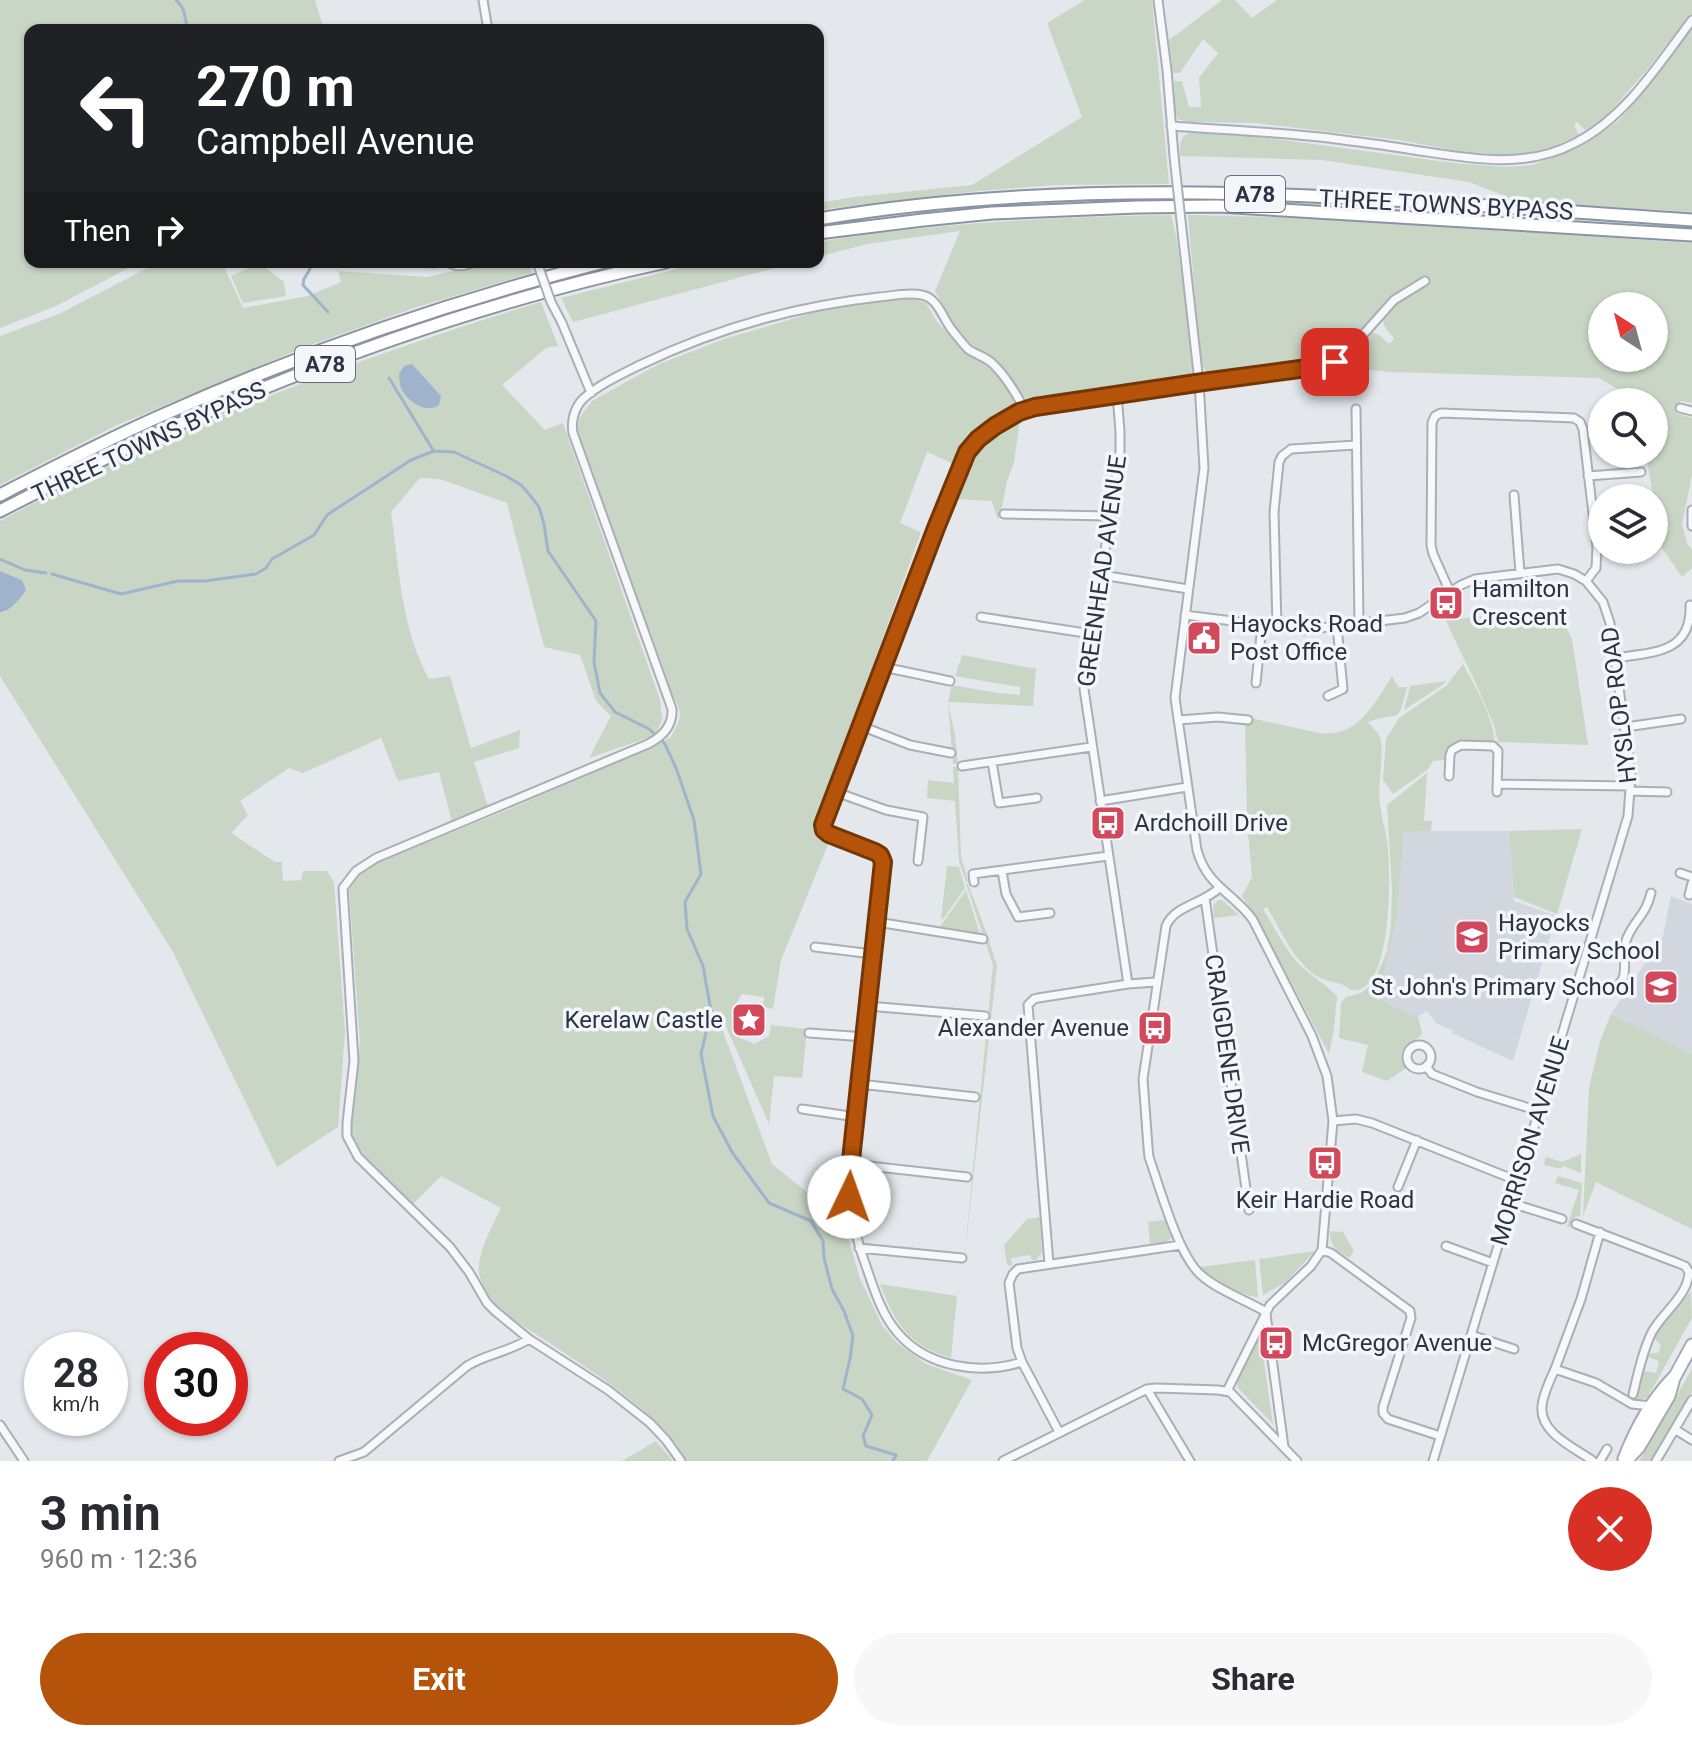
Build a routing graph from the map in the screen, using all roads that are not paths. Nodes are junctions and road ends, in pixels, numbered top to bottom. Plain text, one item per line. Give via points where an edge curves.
1 (483, 0) edge
2 (1158, 0) edge
3 (1692, 20) edge
4 (487, 24) edge
5 (1171, 126) junction
6 (824, 218) edge
7 (1692, 220) edge
8 (824, 232) edge
9 (1692, 235) edge
10 (539, 268) edge
11 (582, 268) edge
12 (641, 268) edge
13 (1425, 281) dead end
14 (1199, 382) junction
15 (591, 393) junction
16 (1117, 395) junction
17 (1680, 408) dead end
18 (1356, 409) dead end
19 (1025, 410) junction
20 (1692, 411) edge
21 (1356, 445) junction
22 (1641, 472) dead end
23 (1588, 476) junction
24 (1589, 484) edge
25 (0, 495) edge
26 (1514, 495) dead end
27 (1692, 510) edge
28 (0, 511) edge
29 (1004, 514) dead end
30 (1110, 516) junction
31 (1692, 526) edge
32 (1597, 564) edge
33 (1520, 573) junction
34 (1102, 575) junction
35 (1586, 581) junction
36 (1188, 589) junction
37 (1450, 592) junction
38 (1690, 605) edge
39 (1185, 615) junction
40 (981, 617) dead end
41 (1359, 623) junction
42 (1262, 625) junction
43 (1337, 626) junction
44 (1277, 627) junction
45 (1092, 634) junction
46 (1616, 658) junction
47 (883, 667) junction
48 (950, 681) dead end
49 (1256, 683) dead end
50 (1328, 696) dead end
51 (1681, 719) dead end
52 (1178, 720) junction
53 (1248, 720) dead end
54 (861, 726) junction
55 (1626, 727) junction
56 (1091, 747) junction
57 (951, 753) dead end
58 (992, 762) junction
59 (962, 766) dead end
60 (1449, 776) dead end
61 (1187, 787) junction
62 (1630, 788) junction
63 (836, 792) junction
64 (1667, 792) dead end
65 (1037, 798) dead end
66 (1100, 801) junction
67 (1626, 821) joint
68 (1108, 856) junction
69 (918, 861) dead end
70 (1002, 871) junction
71 (1680, 873) dead end
72 (1692, 877) edge
73 (974, 882) dead end
74 (1692, 883) edge
75 (1219, 888) junction
76 (1651, 893) dead end
77 (1689, 895) dead end
78 (1205, 898) junction
79 (1050, 913) dead end
80 (877, 922) junction
81 (983, 939) dead end
82 (815, 947) dead end
83 (873, 954) junction
84 (1156, 982) junction
85 (1128, 984) junction
86 (1577, 985) junction
87 (868, 1006) junction
88 (985, 1016) dead end
89 (809, 1033) dead end
90 (866, 1037) junction
91 (1426, 1066) dead end
92 (860, 1084) junction
93 (975, 1097) dead end
94 (802, 1109) dead end
95 (1539, 1111) junction
96 (856, 1117) junction
97 (1333, 1121) junction
98 (1417, 1140) junction
99 (851, 1164) junction
100 (967, 1177) dead end
101 (1518, 1181) junction
102 (1398, 1187) dead end
103 (1511, 1203) junction
104 (1249, 1210) dead end
105 (1562, 1219) dead end
106 (1576, 1224) dead end
107 (1600, 1232) junction
108 (1181, 1245) junction
109 (1446, 1246) dead end
110 (859, 1248) junction
111 (1322, 1250) junction
112 (962, 1258) dead end
113 (1493, 1263) junction
114 (1049, 1264) junction
115 (1266, 1312) junction
116 (1471, 1335) junction
117 (529, 1339) junction
118 (1692, 1345) edge
119 (1514, 1349) dead end
120 (1022, 1362) junction
121 (1555, 1369) junction
122 (1625, 1372) dead end
123 (1637, 1376) junction
124 (1674, 1378) junction
125 (1147, 1389) junction
126 (1227, 1391) junction
127 (1633, 1394) dead end
128 (1692, 1400) edge
129 (1632, 1404) junction
130 (1652, 1406) junction
131 (0, 1425) edge
132 (1641, 1425) junction
133 (1676, 1430) junction
134 (1059, 1432) junction
135 (1440, 1436) junction
136 (1692, 1440) edge
137 (1284, 1447) junction
138 (1607, 1449) dead end
139 (24, 1461) edge
140 (339, 1461) edge
141 (681, 1461) edge
142 (1003, 1461) edge
143 (1190, 1461) edge
144 (1297, 1461) edge
145 (1433, 1461) edge
146 (1593, 1461) edge
147 (1600, 1461) edge
148 (1625, 1461) edge
149 (1656, 1461) edge

1 - 4 street
2 - 5 street
3 - 5 street via 1611,119 1575,144 1532,158 1482,160 1313,136
5 - 14 street, bridge
6 - 7 main road, THREE TOWNS BYPASS / A78 via 994,198 1223,192
8 - 9 main road, THREE TOWNS BYPASS / A78 via 992,213 1218,206
10 - 15 street, bridge
11 - 25 main road, THREE TOWNS BYPASS / A78 via 478,297 298,359 156,417
12 - 28 main road, THREE TOWNS BYPASS / A78 via 484,310 333,361 161,432
13 - 14 street via 1394,300 1335,362
14 - 16 street
14 - 36 street via 1204,468
15 - 19 street via 680,346 722,331 824,305 913,294 930,297 968,349 999,370
15 - 117 street via 578,406 573,433 672,709 669,725 654,741 376,858 343,888 354,1061 347,1136 358,1157 450,1247 487,1303
16 - 19 street
16 - 30 street, GREENHEAD AVENUE via 1120,452
17 - 20 street
18 - 21 street
19 - 47 street via 995,426 967,452
21 - 41 street
21 - 44 street via 1291,449 1279,462 1274,512
22 - 23 street
23 - 24 street
23 - 37 street via 1582,425 1574,418 1438,414 1432,423 1431,545
26 - 33 street
27 - 31 street
29 - 30 street
30 - 34 street, GREENHEAD AVENUE
32 - 35 street
33 - 35 street via 1558,569
33 - 37 street via 1475,579
34 - 36 street
34 - 45 street, GREENHEAD AVENUE
35 - 46 street, HYSLOP ROAD via 1608,615
36 - 39 street
37 - 41 street via 1412,616
38 - 46 street via 1689,626 1674,647
39 - 42 street
39 - 52 street via 1175,698
40 - 45 street
41 - 43 street
42 - 44 street
42 - 49 street
43 - 44 street
43 - 50 street via 1343,689
45 - 56 street, GREENHEAD AVENUE via 1084,689
46 - 55 street, HYSLOP ROAD
47 - 48 street
47 - 54 street
51 - 55 street
52 - 53 street
52 - 61 street
54 - 57 street via 910,745
54 - 63 street
55 - 62 street, HYSLOP ROAD
56 - 58 street
56 - 66 street, GREENHEAD AVENUE
58 - 59 street
58 - 65 street via 999,803
60 - 62 street via 1450,755 1465,744 1498,751 1497,788
61 - 66 street
61 - 75 street via 1199,857
62 - 64 street
62 - 67 street, HYSLOP ROAD
63 - 69 street via 923,817
63 - 80 street via 824,830 882,859
66 - 68 street, GREENHEAD AVENUE
67 - 86 street, MORRISON AVENUE
68 - 70 street
68 - 85 street, GREENHEAD AVENUE
70 - 73 street via 973,874
70 - 79 street via 1018,917
71 - 72 street
74 - 77 street
75 - 78 street
75 - 97 street via 1253,920 1312,1036 1327,1076
76 - 86 street via 1626,940 1625,973 1619,984 1609,992
78 - 84 street via 1167,922
78 - 104 street, CRAIGDENE DRIVE
80 - 81 street
80 - 83 street
82 - 83 street
83 - 87 street
84 - 85 street
84 - 108 street via 1143,1079 1148,1147
85 - 114 street via 1038,998 1028,1005
86 - 95 street, MORRISON AVENUE
87 - 88 street
87 - 90 street
89 - 90 street
90 - 92 street
91 - 95 street via 1432,1074 1477,1092
92 - 93 street
92 - 96 street
94 - 96 street
95 - 101 street, MORRISON AVENUE
96 - 99 street
97 - 98 street via 1363,1120
97 - 111 street
98 - 101 street
98 - 102 street
99 - 100 street
99 - 110 street via 849,1197
101 - 103 street, MORRISON AVENUE
103 - 105 street
103 - 113 street, MORRISON AVENUE
106 - 107 street
107 - 121 street
107 - 123 street via 1689,1272 1684,1290 1650,1336
108 - 114 street
108 - 115 street via 1201,1275
109 - 113 street
110 - 112 street
110 - 120 street via 888,1319 920,1353 961,1367 1004,1368
111 - 115 street
111 - 135 street via 1410,1311 1383,1413
113 - 116 street, MORRISON AVENUE
114 - 120 street via 1018,1269 1009,1280
115 - 126 street
115 - 137 street
116 - 119 street
116 - 135 street, MORRISON AVENUE
117 - 140 street via 479,1358 364,1452
117 - 141 street via 650,1423
118 - 124 main road
120 - 134 street
121 - 129 street via 1596,1383
121 - 146 street via 1543,1417 1550,1430
122 - 123 street
123 - 127 street
124 - 130 main road
124 - 148 main road via 1639,1447
125 - 126 street
125 - 134 street
125 - 143 street
126 - 137 street
128 - 133 street
129 - 130 street
129 - 132 street
130 - 132 main road
131 - 139 street
132 - 148 main road
133 - 136 street
133 - 149 street
134 - 142 street
135 - 145 street, MORRISON AVENUE
137 - 144 street
138 - 147 street

